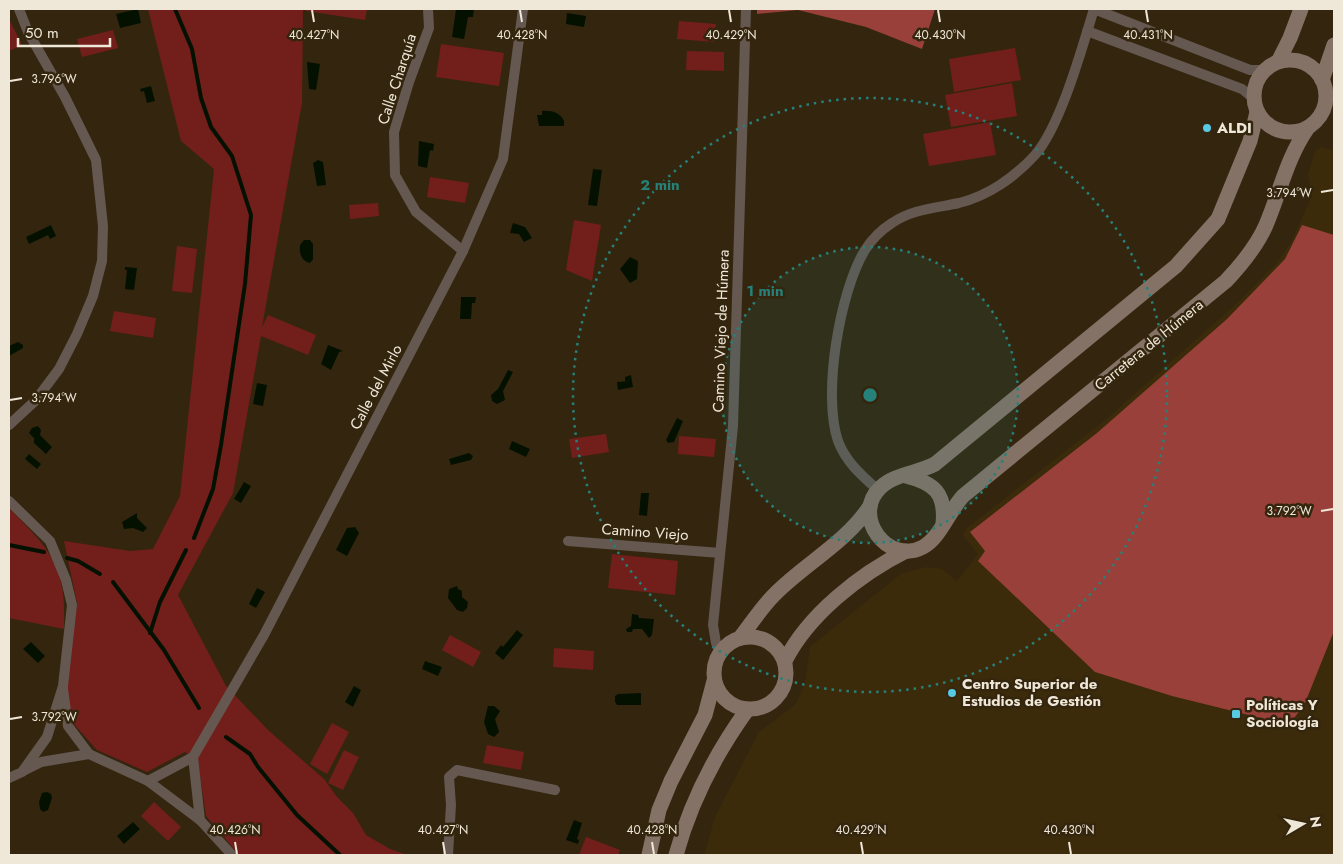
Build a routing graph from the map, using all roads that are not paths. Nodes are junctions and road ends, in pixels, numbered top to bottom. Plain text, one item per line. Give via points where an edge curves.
1 (19, 9) edge
2 (428, 9) edge
3 (523, 9) edge
4 (746, 9) edge
5 (1094, 9) edge
6 (1301, 9) edge
7 (1087, 31) junction
8 (1334, 45) edge
9 (1278, 62) junction
10 (1264, 70) junction
11 (1322, 80) junction
12 (1255, 105) junction
13 (1307, 129) junction
14 (463, 251) junction
15 (9, 425) edge
16 (905, 476) junction
17 (878, 490) junction
18 (9, 501) edge
19 (870, 506) junction
20 (942, 525) junction
21 (568, 541) dead end
22 (906, 551) junction
23 (720, 553) junction
24 (740, 638) junction
25 (721, 651) junction
26 (785, 662) junction
27 (714, 681) junction
28 (63, 686) junction
29 (747, 710) junction
30 (89, 754) junction
31 (193, 757) junction
32 (22, 772) junction
33 (9, 778) edge
34 (148, 781) junction
35 (555, 790) dead end
36 (200, 820) junction
37 (232, 855) edge
38 (448, 855) edge
39 (649, 855) edge
40 (676, 855) edge

1 - 15 street via 96,160 103,226 102,261 93,296 77,334 59,369 35,401
2 - 14 street, Calle Charquía via 429,28 394,132 395,174 416,212
3 - 14 street, Calle del Mirlo via 503,158
4 - 23 street, Camino Viejo de Húmera via 733,426
5 - 7 street
5 - 10 street via 1250,70
6 - 9 street
7 - 12 street via 1242,89
7 - 17 street via 1054,126 1036,154 1017,173 971,200 910,213 893,222 865,249 853,275 838,331 834,420 847,460
8 - 11 street
9 - 10 street
9 - 11 street via 1295,60 1314,69
10 - 12 street via 1256,83
11 - 13 street via 1326,96 1323,111
12 - 13 street via 1262,120 1274,129 1291,133
12 - 16 street via 1250,141 1218,219 1200,242 1176,266 935,464
13 - 20 street, Carretera de Húmera via 1291,155 1266,225 1248,258 1232,275 963,496
14 - 31 street, Calle del Mirlo via 264,635
16 - 17 street via 887,481
16 - 20 street via 927,481 939,495 944,511
17 - 19 street
18 - 28 street via 50,541 66,580 72,605
19 - 22 street via 870,522 878,537 890,547
19 - 24 street via 860,522 773,596
20 - 22 street via 935,538 922,548
21 - 23 street, Camino Viejo
22 - 26 street via 889,559 838,597 806,627
23 - 25 street, Camino Viejo de Húmera via 713,625
24 - 25 street
24 - 26 street via 763,638 777,648
25 - 27 street via 715,664
26 - 29 street via 787,674 776,699 765,707
27 - 29 street via 728,702
27 - 39 street via 705,715 659,810
28 - 30 street via 68,726
28 - 32 street via 47,738
29 - 40 street via 732,730 702,785
30 - 32 street via 41,762
30 - 34 street
31 - 34 street
31 - 36 street
32 - 33 street
34 - 36 street
35 - 38 street via 453,771 449,776
36 - 37 street

